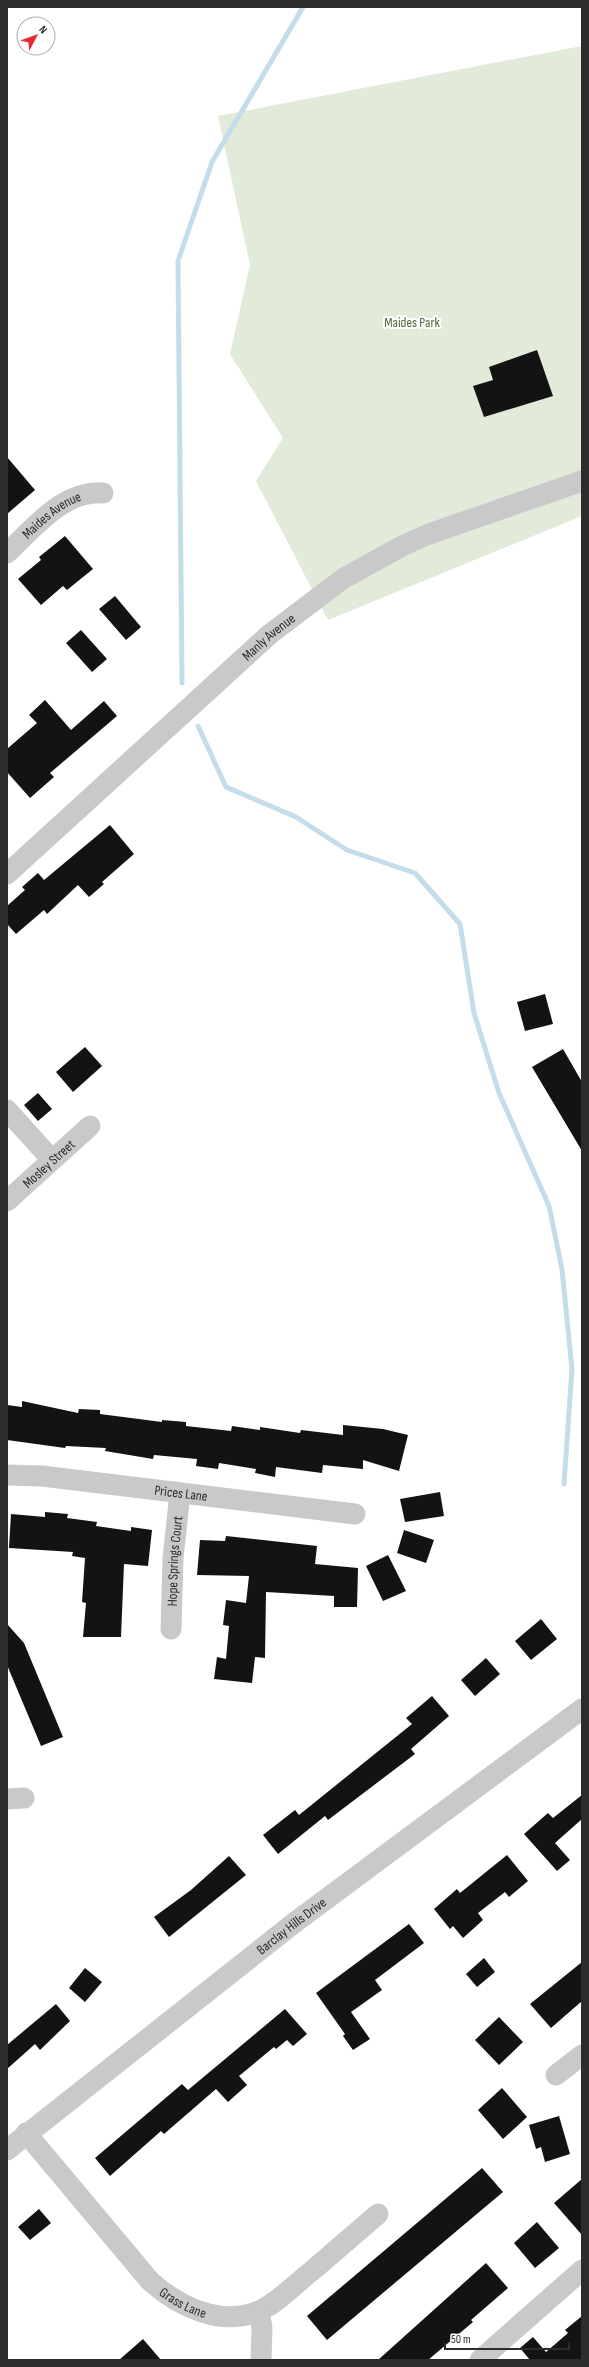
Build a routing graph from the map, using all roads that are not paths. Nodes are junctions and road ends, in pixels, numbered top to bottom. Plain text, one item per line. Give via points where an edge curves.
1 (582, 482) edge
2 (103, 493) dead end
3 (7, 552) edge
4 (7, 874) edge
5 (7, 1110) edge
6 (90, 1126) dead end
7 (52, 1160) junction
8 (7, 1201) edge
9 (7, 1475) edge
10 (180, 1493) junction
11 (355, 1514) dead end
12 (171, 1629) dead end
13 (582, 1709) edge
14 (582, 2055) edge
15 (556, 2075) dead end
16 (26, 2133) junction
17 (7, 2150) edge
18 (378, 2214) dead end
19 (582, 2270) edge
20 (259, 2311) junction
21 (261, 2360) edge
22 (480, 2360) edge

1 - 4 street, Manly Avenue via 429,534 344,578 270,634
2 - 3 street, Maides Avenue via 86,494 59,504
5 - 7 street
6 - 7 street, Mosley Street
7 - 8 street, Mosley Street
9 - 10 street, Prices Lane via 42,1476
10 - 11 street, Prices Lane
10 - 12 street, Hope Springs Court via 173,1558
13 - 16 street, Barclay Hills Drive via 294,1923
14 - 15 street
16 - 17 street, Barclay Hills Drive
16 - 20 street, Grass Lane via 150,2281 168,2297 190,2309 214,2315 236,2317
18 - 20 street, Grass Lane via 293,2286
19 - 22 street
20 - 21 street via 262,2328

